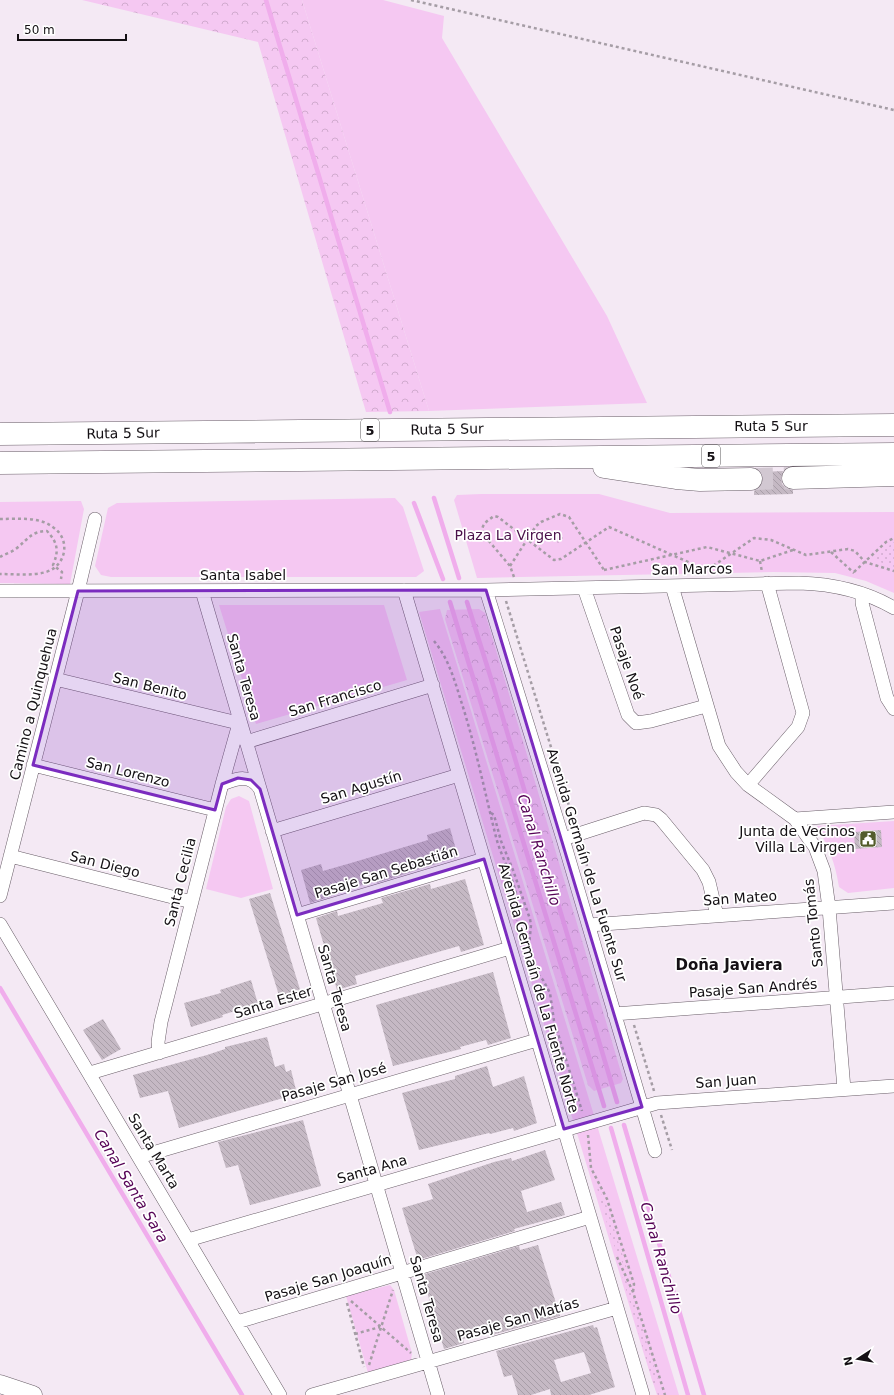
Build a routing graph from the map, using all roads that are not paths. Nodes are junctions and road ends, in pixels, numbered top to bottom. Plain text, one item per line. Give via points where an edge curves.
1 (894, 425) edge
2 (0, 434) edge
3 (894, 454) edge
4 (528, 456) junction
5 (0, 463) edge
6 (894, 475) edge
7 (793, 478) tunnel mouth
8 (751, 479) tunnel mouth
9 (95, 519) dead end
10 (765, 580) junction
11 (672, 586) junction
12 (584, 588) junction
13 (404, 590) junction
14 (486, 590) junction
15 (0, 591) edge
16 (78, 591) junction
17 (202, 591) junction
18 (862, 594) junction
19 (894, 608) edge
20 (55, 679) junction
21 (433, 685) junction
22 (706, 706) junction
23 (894, 709) edge
24 (239, 722) junction
25 (246, 742) junction
26 (33, 765) junction
27 (459, 775) junction
28 (222, 784) junction
29 (748, 785) junction
30 (260, 789) junction
31 (215, 810) junction
32 (894, 812) edge
33 (795, 819) junction
34 (272, 830) junction
35 (563, 839) junction
36 (10, 856) junction
37 (484, 860) junction
38 (0, 896) edge
39 (192, 902) junction
40 (894, 903) edge
41 (829, 908) junction
42 (297, 915) junction
43 (717, 916) junction
44 (0, 924) edge
45 (589, 925) junction
46 (510, 948) junction
47 (894, 994) edge
48 (835, 998) junction
49 (323, 1004) junction
50 (614, 1014) junction
51 (537, 1040) junction
52 (159, 1053) junction
53 (90, 1074) junction
54 (894, 1086) edge
55 (844, 1089) junction
56 (350, 1094) junction
57 (642, 1107) junction
58 (564, 1129) junction
59 (655, 1150) dead end
60 (139, 1157) junction
61 (376, 1184) junction
62 (590, 1217) junction
63 (188, 1240) junction
64 (400, 1273) junction
65 (617, 1308) junction
66 (237, 1322) junction
67 (425, 1361) junction
68 (0, 1384) edge
69 (641, 1394) edge
70 (33, 1395) edge
71 (280, 1395) edge
72 (312, 1395) edge
73 (438, 1395) edge

1 - 2 highway, Ruta 5 Sur / 5
3 - 4 highway, Ruta 5 Sur / 5
4 - 5 highway, Ruta 5 Sur / 5
4 - 8 highway via 676,478
6 - 7 highway
9 - 16 street, Camino a Quinquehua
10 - 11 street, San Marcos
10 - 18 street, San Marcos via 846,588
10 - 29 street via 803,713 798,727
11 - 12 street, San Marcos
11 - 22 street, Santo Tomás
12 - 14 street, San Marcos
12 - 22 street, Pasaje Noé via 628,715 636,723
13 - 14 street, Santa Isabel
13 - 17 street, Santa Isabel
13 - 21 street, Avenida Germaín de La Fuente Norte
14 - 35 street, Avenida Germaín de La Fuente Sur
15 - 16 street, Santa Isabel
16 - 17 street, Santa Isabel
16 - 20 street, Camino a Quinquehua
17 - 24 street, Santa Teresa
18 - 19 street, San Marcos
18 - 23 street via 862,603 887,698
20 - 24 street, San Benito
20 - 26 street, Camino a Quinquehua
21 - 25 street, San Francisco
21 - 27 street, Avenida Germaín de La Fuente Norte
22 - 29 street, Santo Tomás via 719,746
24 - 25 street, Santa Teresa
24 - 28 street, Santa Cecilia
25 - 30 street, Santa Teresa
26 - 31 street, San Lorenzo
26 - 36 street, Camino a Quinquehua
27 - 34 street, San Agustín
27 - 37 street, Avenida Germaín de La Fuente Norte
28 - 30 street via 244,778 257,783
28 - 31 street, Santa Cecilia
29 - 33 street, Santo Tomás
30 - 34 street, Santa Teresa
31 - 39 street, Santa Cecilia
32 - 33 street
33 - 41 street, Santo Tomás via 820,859
34 - 42 street, Santa Teresa
35 - 43 street via 644,813 656,815 703,870 709,882
35 - 45 street, Avenida Germaín de La Fuente Sur
36 - 38 street, Camino a Quinquehua
36 - 39 street, San Diego
37 - 42 street, Pasaje San Sebastián
37 - 46 street, Avenida Germaín de La Fuente Norte
39 - 52 street, Santa Cecilia via 161,1022
40 - 41 street, San Mateo
41 - 43 street, San Mateo
41 - 48 street, Santo Tomás
42 - 49 street, Santa Teresa
43 - 45 street, San Mateo
44 - 53 street, Santa Marta
45 - 50 street, Avenida Germaín de La Fuente Sur
46 - 49 street, Santa Ester
46 - 51 street, Avenida Germaín de La Fuente Norte
47 - 48 street, Pasaje San Andrés
48 - 50 street, Pasaje San Andrés
48 - 55 street, Santo Tomás
49 - 52 street, Santa Ester
49 - 56 street, Santa Teresa
50 - 57 street, Avenida Germaín de La Fuente Sur
51 - 56 street, Pasaje San José
51 - 58 street, Avenida Germaín de La Fuente Norte
52 - 53 street, Santa Ester
53 - 60 street, Santa Marta
54 - 55 street, San Juan
55 - 57 street, San Juan via 677,1100
56 - 60 street, Pasaje San José
56 - 61 street, Santa Teresa
57 - 58 street, San Juan
57 - 59 street, Avenida Germaín de La Fuente Sur
58 - 61 street, Santa Ana
58 - 62 street, Avenida Germaín de La Fuente Norte
60 - 63 street, Santa Marta
61 - 63 street, Santa Ana
61 - 64 street, Santa Teresa
62 - 64 street, Pasaje San Joaquín
62 - 65 street, Avenida Germaín de La Fuente Norte
63 - 66 street, Santa Marta
64 - 66 street, Pasaje San Joaquín
64 - 67 street, Santa Teresa
65 - 67 street, Pasaje San Matías
65 - 69 street, Avenida Germaín de La Fuente Norte
66 - 71 street, Santa Marta
67 - 72 street, Pasaje San Matías via 365,1376
67 - 73 street, Santa Teresa
68 - 70 street

